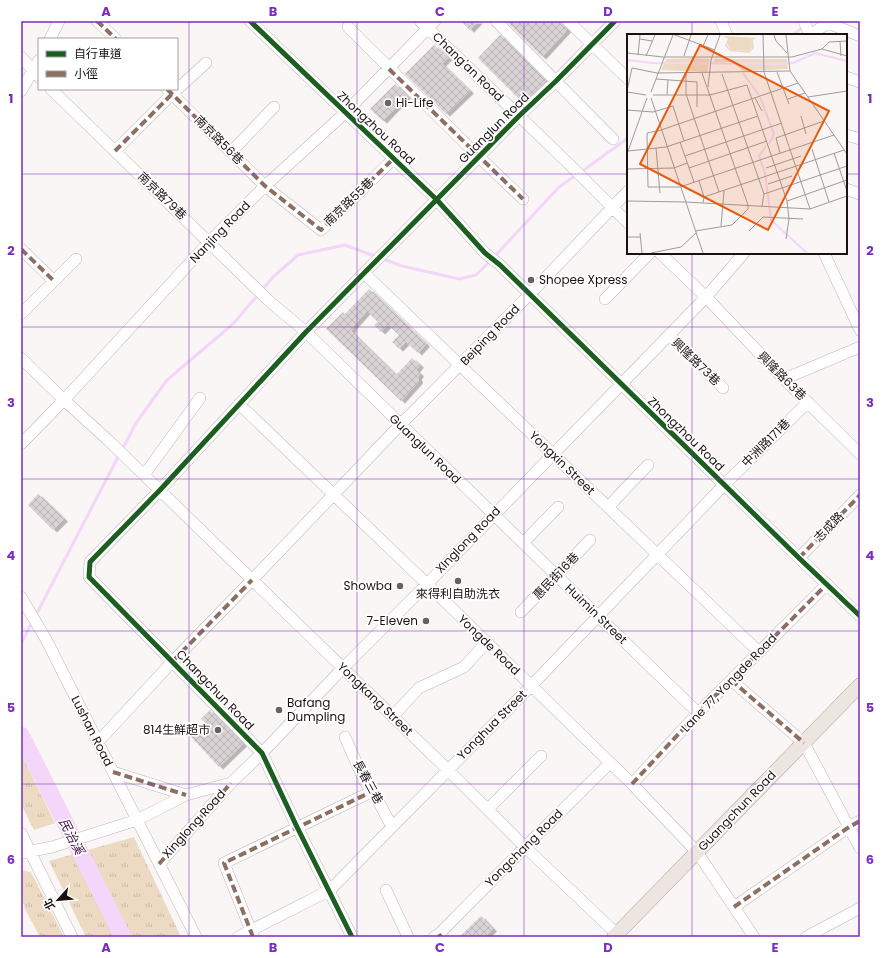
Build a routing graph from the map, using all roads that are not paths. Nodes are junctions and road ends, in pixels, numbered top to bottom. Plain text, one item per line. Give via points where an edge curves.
1 (59, 21) edge
2 (97, 21) edge
3 (250, 21) edge
4 (496, 21) edge
5 (568, 21) edge
6 (616, 21) edge
7 (722, 21) edge
8 (804, 21) edge
9 (829, 22) edge
10 (428, 23) edge
11 (348, 27) dead end
12 (727, 34) edge
13 (810, 34) edge
14 (860, 36) edge
15 (50, 38) edge
16 (115, 38) edge
17 (592, 45) junction
18 (21, 57) edge
19 (206, 63) dead end
20 (390, 69) junction
21 (36, 74) edge
22 (847, 77) edge
23 (627, 78) edge
24 (556, 81) junction
25 (860, 82) edge
26 (178, 85) edge
27 (52, 90) edge
28 (21, 91) edge
29 (169, 92) edge
30 (274, 107) dead end
31 (345, 113) junction
32 (519, 116) junction
33 (847, 134) edge
34 (860, 139) edge
35 (613, 140) dead end
36 (115, 151) junction
37 (230, 152) junction
38 (479, 157) junction
39 (394, 158) junction
40 (265, 186) junction
41 (847, 189) edge
42 (627, 192) edge
43 (860, 194) edge
44 (523, 199) dead end
45 (437, 200) junction
46 (612, 207) junction
47 (627, 222) edge
48 (209, 242) junction
49 (21, 249) edge
50 (649, 254) edge
51 (661, 254) edge
52 (743, 254) edge
53 (824, 254) edge
54 (76, 259) dead end
55 (366, 271) junction
56 (54, 281) junction
57 (530, 294) junction
58 (706, 297) junction
59 (605, 299) dead end
60 (21, 314) edge
61 (860, 330) edge
62 (306, 332) junction
63 (669, 335) junction
64 (860, 347) edge
65 (21, 358) edge
66 (460, 365) junction
67 (784, 379) junction
68 (621, 384) junction
69 (723, 388) dead end
70 (200, 398) dead end
71 (64, 400) junction
72 (808, 402) junction
73 (239, 404) junction
74 (400, 425) junction
75 (21, 444) edge
76 (552, 454) junction
77 (860, 454) edge
78 (648, 465) dead end
79 (144, 475) junction
80 (724, 484) junction
81 (160, 490) junction
82 (333, 495) junction
83 (860, 495) edge
84 (558, 507) dead end
85 (608, 507) junction
86 (493, 515) junction
87 (590, 540) dead end
88 (523, 543) junction
89 (657, 554) junction
90 (799, 558) junction
91 (556, 576) junction
92 (252, 580) junction
93 (427, 584) junction
94 (827, 584) junction
95 (23, 600) edge
96 (521, 612) dead end
97 (598, 616) junction
98 (860, 616) edge
99 (487, 642) junction
100 (759, 652) junction
101 (173, 661) junction
102 (343, 668) junction
103 (731, 680) junction
104 (860, 685) edge
105 (531, 686) junction
106 (698, 713) junction
107 (393, 716) junction
108 (345, 737) dead end
109 (98, 742) junction
110 (804, 743) junction
111 (262, 753) junction
112 (541, 756) dead end
113 (610, 763) junction
114 (448, 770) junction
115 (113, 772) junction
116 (231, 783) junction
117 (632, 784) junction
118 (373, 791) junction
119 (186, 795) junction
120 (488, 810) junction
121 (137, 820) junction
122 (860, 821) edge
123 (297, 827) junction
124 (392, 827) junction
125 (849, 827) junction
126 (21, 833) edge
127 (525, 847) junction
128 (860, 848) edge
129 (697, 852) junction
130 (26, 853) edge
131 (159, 864) junction
132 (330, 890) junction
133 (386, 890) dead end
134 (734, 907) junction
135 (860, 908) edge
136 (252, 934) edge
137 (438, 936) edge
138 (617, 936) edge
139 (72, 937) edge
140 (196, 937) edge
141 (238, 937) edge
142 (352, 937) edge
143 (408, 937) edge
144 (754, 937) edge
145 (806, 937) edge

1 - 15 street
2 - 16 street
3 - 31 street, Zhongzhou Road
4 - 24 street
5 - 17 street
6 - 17 street, Guanglun Road
7 - 12 street
8 - 13 street
9 - 13 street
9 - 14 street
10 - 20 street, Nanjing Road
10 - 32 street, Chang'an Road
11 - 20 street
17 - 23 street
17 - 24 street, Guanglun Road
18 - 21 street
19 - 26 street
20 - 31 street, Nanjing Road
20 - 38 street
21 - 28 street
22 - 25 street
24 - 32 street, Guanglun Road
24 - 35 street
27 - 36 street, 南京路79巷
29 - 36 street
29 - 37 street, 南京路56巷
30 - 37 street
31 - 39 street, Zhongzhou Road
31 - 40 street, Nanjing Road
32 - 38 street, Guanglun Road
32 - 46 street, Chang'an Road
33 - 34 street
36 - 48 street, 南京路79巷
37 - 40 street, 南京路56巷
38 - 44 street
38 - 45 street, Guanglun Road
39 - 40 street, 南京路55巷 via 321,230
39 - 45 street, Zhongzhou Road
40 - 48 street, Nanjing Road
41 - 43 street
42 - 46 street, Beiping Road
45 - 55 street, Guanglun Road
45 - 57 street, Zhongzhou Road via 485,253
46 - 47 street, Chang'an Road
46 - 57 street, Beiping Road
48 - 62 street, Guanglun Road
48 - 71 street, Nanjing Road
49 - 56 street
50 - 59 street
51 - 58 street, 興隆路63巷
52 - 58 street, XInglong Road
53 - 61 street
54 - 56 street
55 - 62 street
55 - 66 street, Yongxin Street
56 - 60 street
57 - 66 street, Beiping Road
57 - 68 street, Zhongzhou Road
58 - 63 street, XInglong Road
58 - 67 street, 興隆路63巷
62 - 73 street, Changchun Road
62 - 74 street, Guanglun Road
63 - 68 street, XInglong Road
63 - 69 street, 興隆路73巷
64 - 67 street
65 - 71 street
66 - 74 street, Beiping Road
66 - 76 street, Yongxin Street
67 - 72 street, 興隆路63巷
68 - 76 street, XInglong Road
68 - 80 street, Zhongzhou Road
70 - 79 street
71 - 75 street, Nanjing Road
71 - 79 street, Yongkang Street
72 - 77 street, 興隆路63巷
72 - 80 street, 中洲路171巷
73 - 81 street, Changchun Road
73 - 82 street, Yongde Road
74 - 82 street, Beiping Road
74 - 86 street, Guanglun Road
76 - 85 street, Yongxin Street
76 - 86 street, XInglong Road
78 - 85 street
79 - 81 street, Yongkang Street
80 - 89 street, Yonghua Street
80 - 90 street, Zhongzhou Road
81 - 92 street, Yongkang Street
81 - 101 street, Changchun Road via 90,562 89,577
82 - 92 street, Beiping Road
82 - 93 street, Yongde Road
83 - 90 street, 志成路
84 - 88 street
85 - 89 street, Yongxin Street
86 - 88 street, Huimin Street
86 - 93 street, XInglong Road
87 - 91 street, 惠民街16巷
88 - 91 street, Huimin Street
89 - 97 street, Yonghua Street
89 - 100 street, Yongxin Street
90 - 94 street, Zhongzhou Road
91 - 96 street, 惠民街16巷
91 - 97 street, Huimin Street
92 - 101 street, Beiping Road
92 - 102 street, Yongkang Street
93 - 99 street, Yongde Road
93 - 102 street, XInglong Road
94 - 98 street, Zhongzhou Road
94 - 100 street, Lane 77, Yongde Road
95 - 109 street, Lushan Road
97 - 105 street, Yonghua Street
97 - 106 street, Huimin Street
99 - 105 street, Yongde Road
99 - 107 street via 464,667 419,688
100 - 103 street, Lane 77, Yongde Road
101 - 109 street, Beiping Road
101 - 111 street, Changchun Road
102 - 107 street, Yongkang Street
102 - 111 street, XInglong Road
103 - 106 street, Lane 77, Yongde Road
103 - 110 street
104 - 110 main road, Guangchun Road
105 - 113 street, Yongde Road
105 - 114 street, Yonghua Street
106 - 117 street, Lane 77, Yongde Road
107 - 114 street, Yongkang Street
108 - 118 street, 長春三巷 via 365,782
109 - 115 street, Lushan Road
110 - 125 street
110 - 129 main road, Guangchun Road
111 - 116 street, XInglong Road
111 - 123 street, Changchun Road
112 - 120 street
113 - 117 street, Yongde Road
113 - 127 street, Yongchang Road
114 - 120 street, Yongkang Street
114 - 124 street, Yonghua Street
115 - 119 street, Xinglong Road
115 - 121 street, Lushan Road
116 - 119 street, Xinglong Road
116 - 131 street, Xinglong Road
117 - 129 street, Yongde Road
118 - 123 street
118 - 124 street, 長春三巷
119 - 121 street, Xinglong Road
120 - 127 street, Yongkang Street
121 - 130 street, Xinglong Road via 52,848
121 - 131 street
122 - 125 street
123 - 132 street, Changchun Road
123 - 136 street via 224,863
124 - 132 street, Yonghua Street
125 - 128 street
125 - 134 street
126 - 130 street
127 - 137 street, Yongchang Road
127 - 138 street, Yongkang Street
129 - 134 street, Yongde Road
129 - 138 main road, Guangchun Road
130 - 139 street
131 - 140 street
132 - 136 street, Yonghua Street
132 - 142 street, Changchun Road
133 - 143 street
134 - 144 street, Yongde Road
135 - 145 street
136 - 141 street, Yonghua Street

